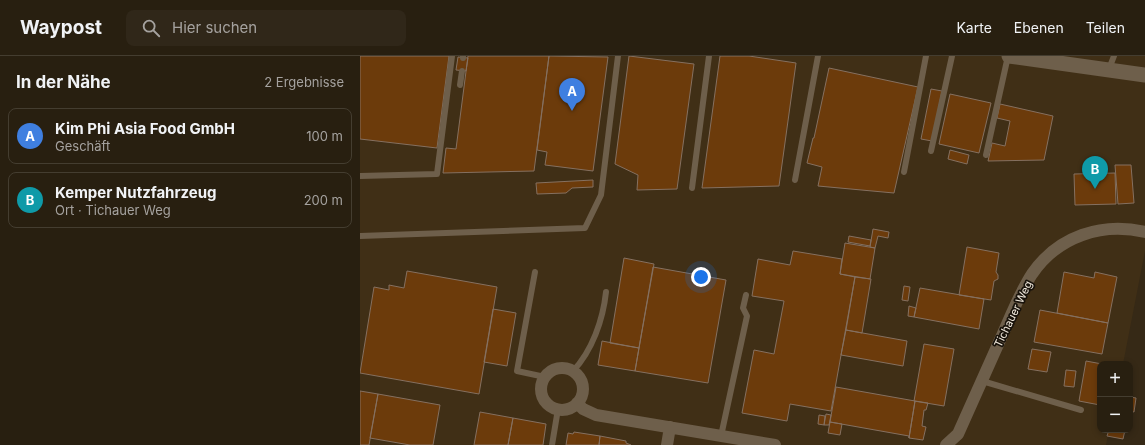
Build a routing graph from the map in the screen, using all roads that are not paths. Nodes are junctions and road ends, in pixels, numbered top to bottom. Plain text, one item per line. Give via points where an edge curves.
1 (452, 56) edge
2 (618, 56) edge
3 (709, 56) edge
4 (818, 56) edge
5 (926, 56) edge
6 (952, 56) edge
7 (1008, 56) edge
8 (1062, 59) edge
9 (1112, 63) edge
10 (462, 71) dead end
11 (1145, 74) edge
12 (460, 86) dead end
13 (931, 151) dead end
14 (986, 155) dead end
15 (904, 172) dead end
16 (360, 176) edge
17 (795, 180) dead end
18 (692, 188) dead end
19 (1145, 232) edge
20 (360, 236) edge
21 (535, 272) dead end
22 (606, 292) dead end
23 (746, 295) dead end
24 (573, 371) junction
25 (545, 377) junction
26 (982, 381) junction
27 (577, 403) junction
28 (558, 409) junction
29 (1081, 410) dead end
30 (670, 427) junction
31 (721, 436) junction
32 (552, 445) edge
33 (667, 445) edge
34 (776, 445) edge
35 (946, 445) edge

1 - 16 lane via 437,174
2 - 20 lane via 601,195 585,228
3 - 18 lane
4 - 17 lane
5 - 15 lane
6 - 13 lane
7 - 8 street
7 - 14 lane
8 - 9 street
9 - 11 street
10 - 12 lane
19 - 26 street, Tichauer Weg via 1116,228 1096,231 1066,241 1053,251 1033,274 1023,291
21 - 25 lane via 517,371
22 - 24 lane via 604,311 583,360
23 - 31 lane via 743,308 747,316
24 - 25 street via 555,369
24 - 27 street via 582,386
25 - 28 street via 541,386 544,399 550,406
26 - 29 lane
26 - 35 street, Tichauer Weg via 958,434
27 - 28 street via 566,409
27 - 30 street via 596,415
28 - 32 lane
30 - 31 street
30 - 33 street
31 - 34 street

